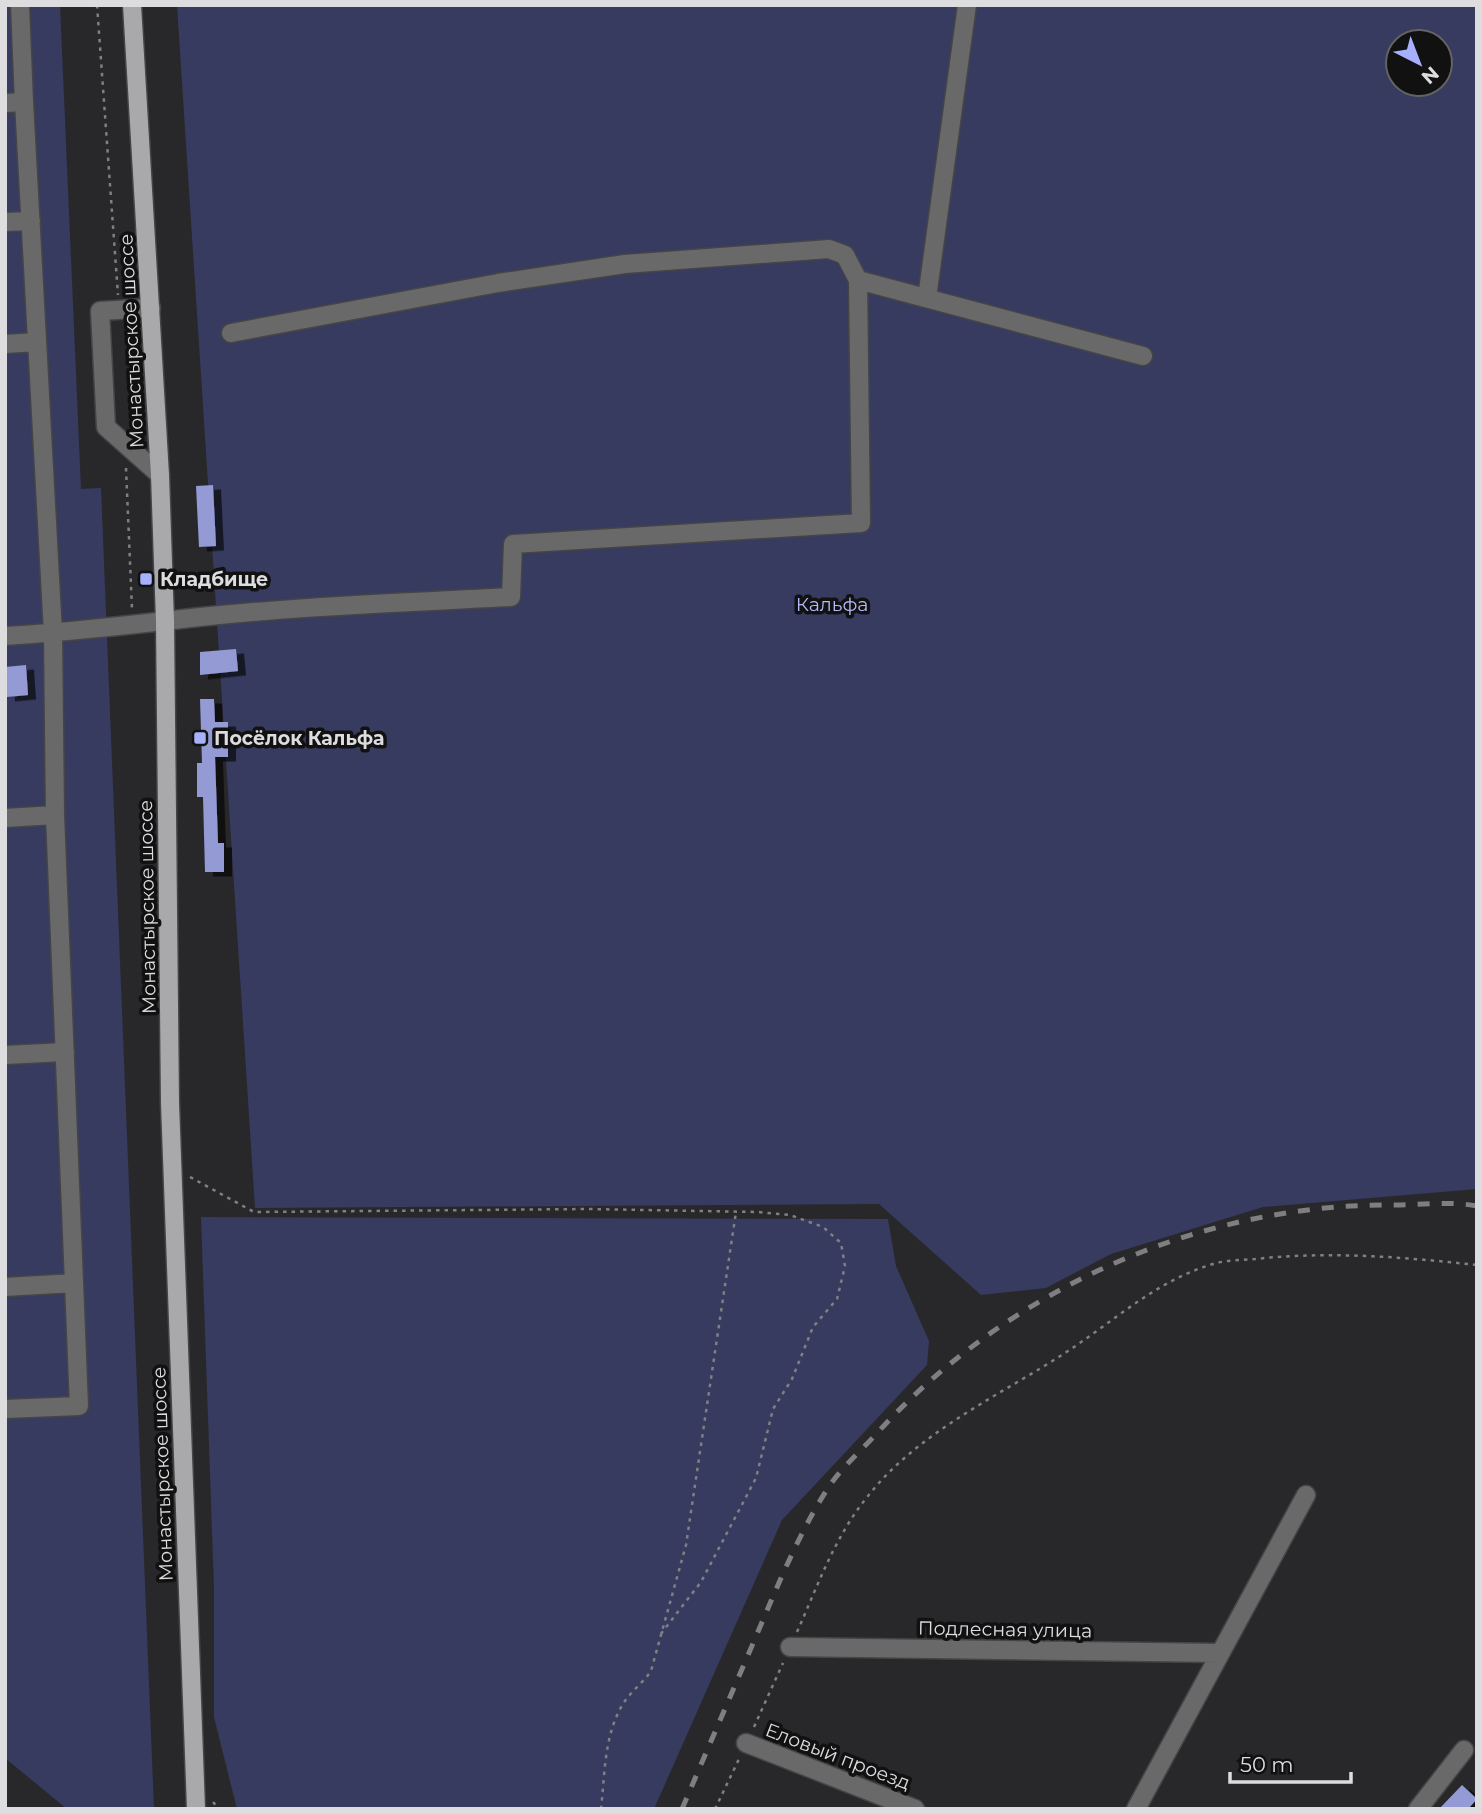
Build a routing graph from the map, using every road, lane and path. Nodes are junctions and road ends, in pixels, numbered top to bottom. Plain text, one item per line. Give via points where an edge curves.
1 (20, 5) edge
2 (97, 5) edge
3 (132, 5) edge
4 (967, 5) edge
5 (24, 102) junction
6 (5, 103) edge
7 (31, 221) junction
8 (5, 222) edge
9 (858, 280) junction
10 (927, 298) junction
11 (150, 307) junction
12 (119, 310) junction
13 (231, 332) dead end
14 (37, 342) junction
15 (5, 344) edge
16 (1143, 356) dead end
17 (125, 444) junction
18 (160, 475) junction
19 (132, 610) dead end
20 (165, 621) junction
21 (53, 633) junction
22 (5, 636) edge
23 (55, 816) junction
24 (5, 818) edge
25 (65, 1052) junction
26 (5, 1055) edge
27 (172, 1168) junction
28 (737, 1211) junction
29 (1477, 1265) edge
30 (74, 1283) junction
31 (5, 1287) edge
32 (5, 1409) edge
33 (1306, 1495) dead end
34 (660, 1635) junction
35 (790, 1647) junction
36 (1220, 1653) junction
37 (746, 1743) junction
38 (1464, 1749) dead end
39 (196, 1809) edge
40 (601, 1809) edge
41 (715, 1809) edge
42 (915, 1809) edge
43 (1136, 1809) edge
44 (1418, 1809) edge

1 - 5 street
2 - 12 path
3 - 11 main road, Монастырское шоссе
4 - 10 street
5 - 6 street
5 - 7 street
7 - 8 street
7 - 14 street
9 - 10 street
9 - 13 street via 845,255 829,249 625,264
9 - 20 street via 861,523 513,544 511,597
10 - 16 street
11 - 12 street
11 - 18 main road, Монастырское шоссе
12 - 17 street via 100,311 106,426
14 - 15 street
14 - 21 street
17 - 18 street
17 - 19 path
18 - 20 main road, Монастырское шоссе
20 - 21 street
20 - 27 main road, Монастырское шоссе
21 - 22 street
21 - 23 street
23 - 24 street
23 - 25 street
25 - 26 street
25 - 30 street
27 - 28 path via 254,1212
27 - 39 main road, Монастырское шоссе
28 - 34 path via 686,1545
28 - 34 path via 790,1215 823,1227 841,1243 845,1266 837,1299 813,1327 797,1368 773,1409 756,1478 701,1582
29 - 35 path via 1290,1255 1214,1264 1161,1286 967,1412 885,1478 841,1533
30 - 31 street
30 - 32 street via 79,1406
33 - 36 street
34 - 40 path via 651,1671 625,1700 612,1725
35 - 36 street, Подлесная улица
35 - 37 path
36 - 43 street
37 - 41 path
37 - 42 street, Еловый проезд
38 - 44 street

